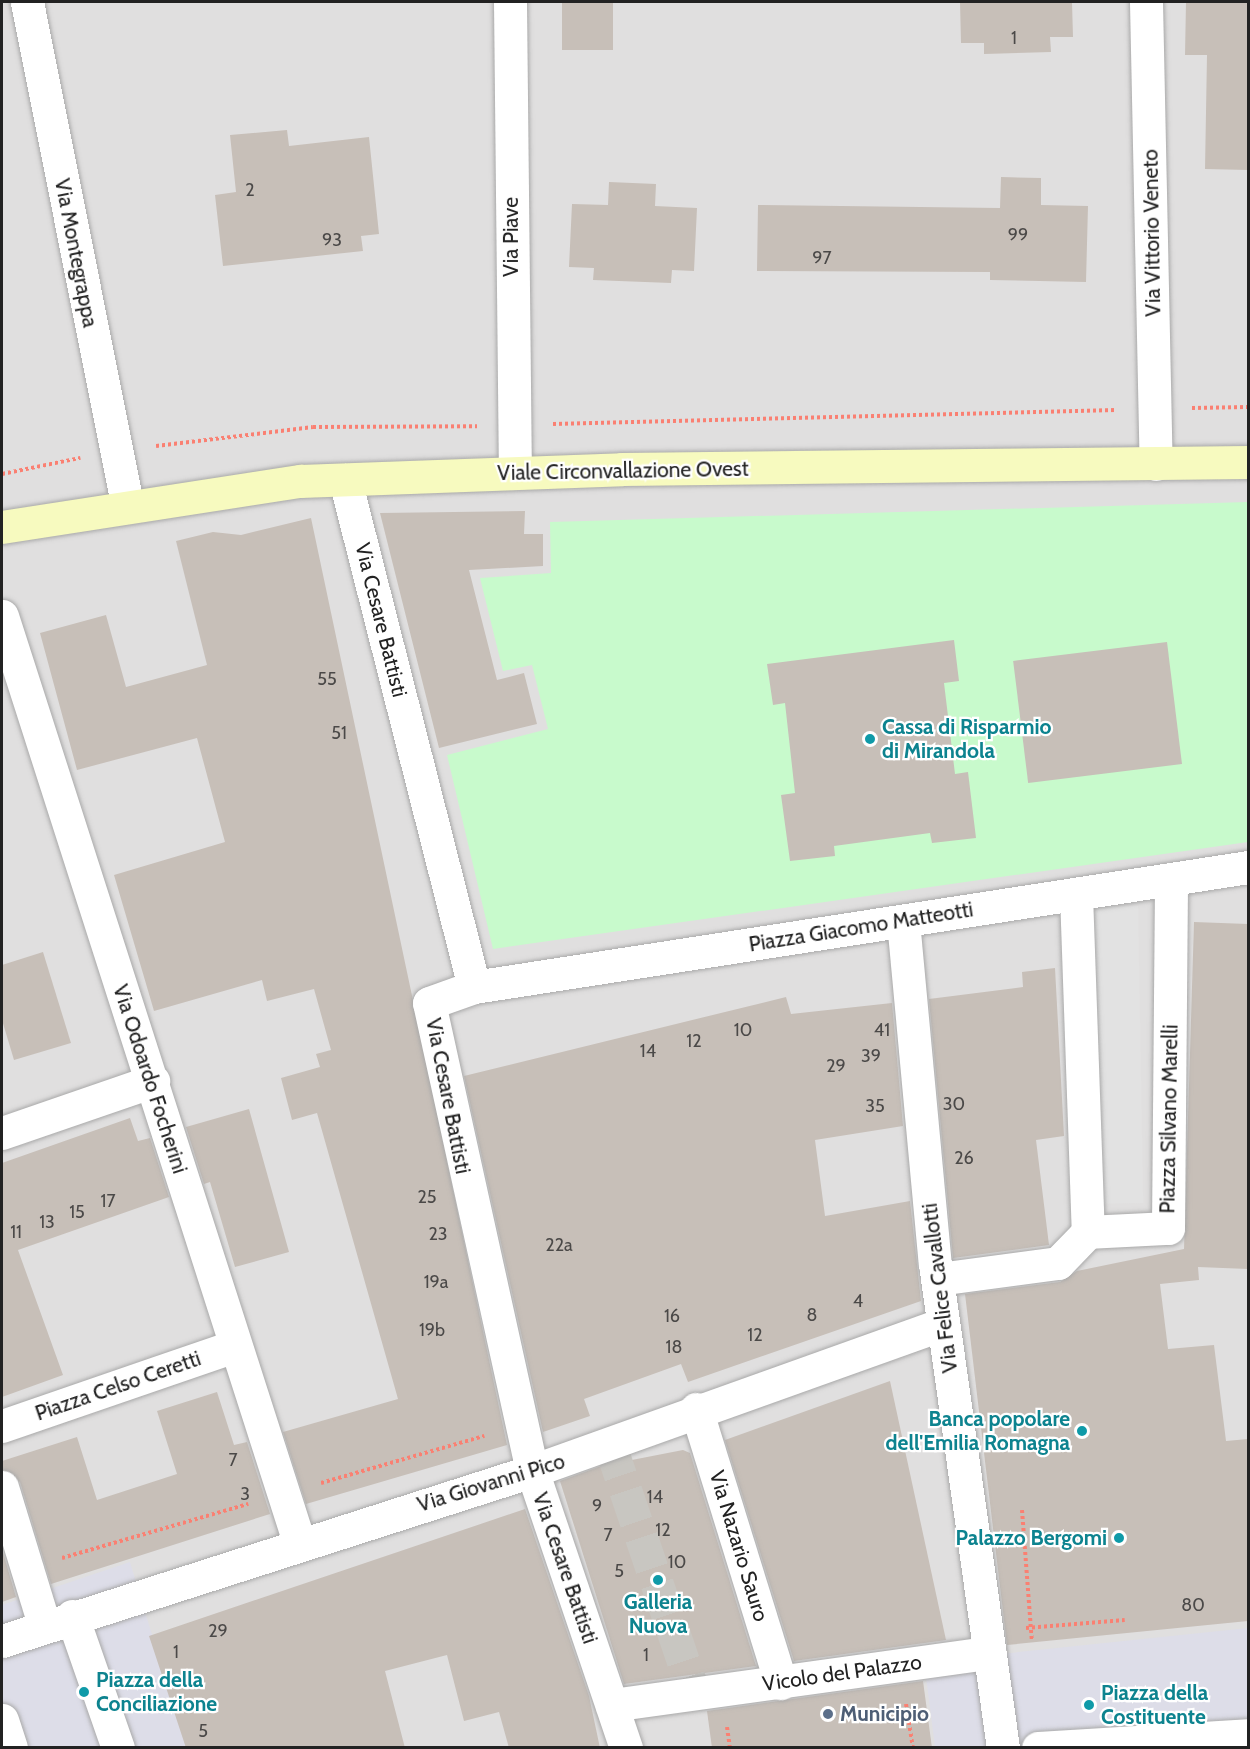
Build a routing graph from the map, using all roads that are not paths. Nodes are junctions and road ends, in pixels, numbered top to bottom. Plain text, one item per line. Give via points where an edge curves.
1 (27, 2) edge
2 (510, 2) edge
3 (1146, 2) edge
4 (1248, 462) edge
5 (1156, 464) junction
6 (515, 473) junction
7 (345, 480) junction
8 (127, 504) junction
9 (2, 527) edge
10 (2, 616) edge
11 (1248, 867) edge
12 (1171, 879) junction
13 (1076, 894) junction
14 (903, 921) junction
15 (474, 987) junction
16 (153, 1081) junction
17 (2, 1133) edge
18 (1088, 1232) junction
19 (938, 1279) junction
20 (943, 1324) junction
21 (234, 1346) junction
22 (696, 1409) junction
23 (2, 1425) edge
24 (532, 1471) junction
25 (2, 1487) edge
26 (299, 1542) junction
27 (58, 1620) junction
28 (2, 1641) edge
29 (988, 1642) junction
30 (781, 1683) junction
31 (612, 1705) junction
32 (2, 1720) edge
33 (1248, 1735) edge
34 (1102, 1746) edge
35 (11, 1748) edge
36 (118, 1748) edge
37 (626, 1748) edge
38 (1003, 1748) edge
39 (1038, 1748) edge

1 - 8 street, Via Montegrappa
2 - 6 street, Via Piave
3 - 5 street, Via Vittorio Veneto
4 - 5 main road, Viale Circonvallazione Ovest
5 - 6 main road, Viale Circonvallazione Ovest
6 - 7 main road, Viale Circonvallazione Ovest
7 - 8 main road, Viale Circonvallazione Ovest
7 - 15 street, Via Cesare Battisti
8 - 9 main road, Viale Circonvallazione Ovest
10 - 16 street, Via Odoardo Focherini
11 - 12 street, Piazza Giacomo Matteotti
12 - 13 street, Piazza Giacomo Matteotti
12 - 18 street, Piazza Silvano Marelli via 1168,1228
13 - 14 street, Piazza Giacomo Matteotti
13 - 18 street
14 - 15 street, Piazza Giacomo Matteotti
14 - 19 street, Via Felice Cavallotti
15 - 24 street, Via Cesare Battisti via 429,1003
16 - 17 street
16 - 21 street, Via Odoardo Focherini
18 - 19 street via 1058,1263
19 - 20 street, Via Felice Cavallotti
20 - 22 street, Via Giovanni Pico
20 - 29 street, Via Felice Cavallotti
21 - 23 street, Piazza Celso Ceretti
21 - 26 street, Via Odoardo Focherini
22 - 24 street, Via Giovanni Pico
22 - 30 street, Via Nazario Sauro
24 - 26 street, Via Giovanni Pico
24 - 31 street, Via Cesare Battisti
25 - 27 street
26 - 27 street, Via Giovanni Pico
27 - 28 street, Via Giovanni Pico
27 - 36 street
29 - 30 street, Vicolo del Palazzo via 901,1666
29 - 38 street
30 - 31 street, Vicolo del Palazzo
31 - 37 street, Via Cesare Battisti
32 - 35 street
33 - 34 street
34 - 39 street

